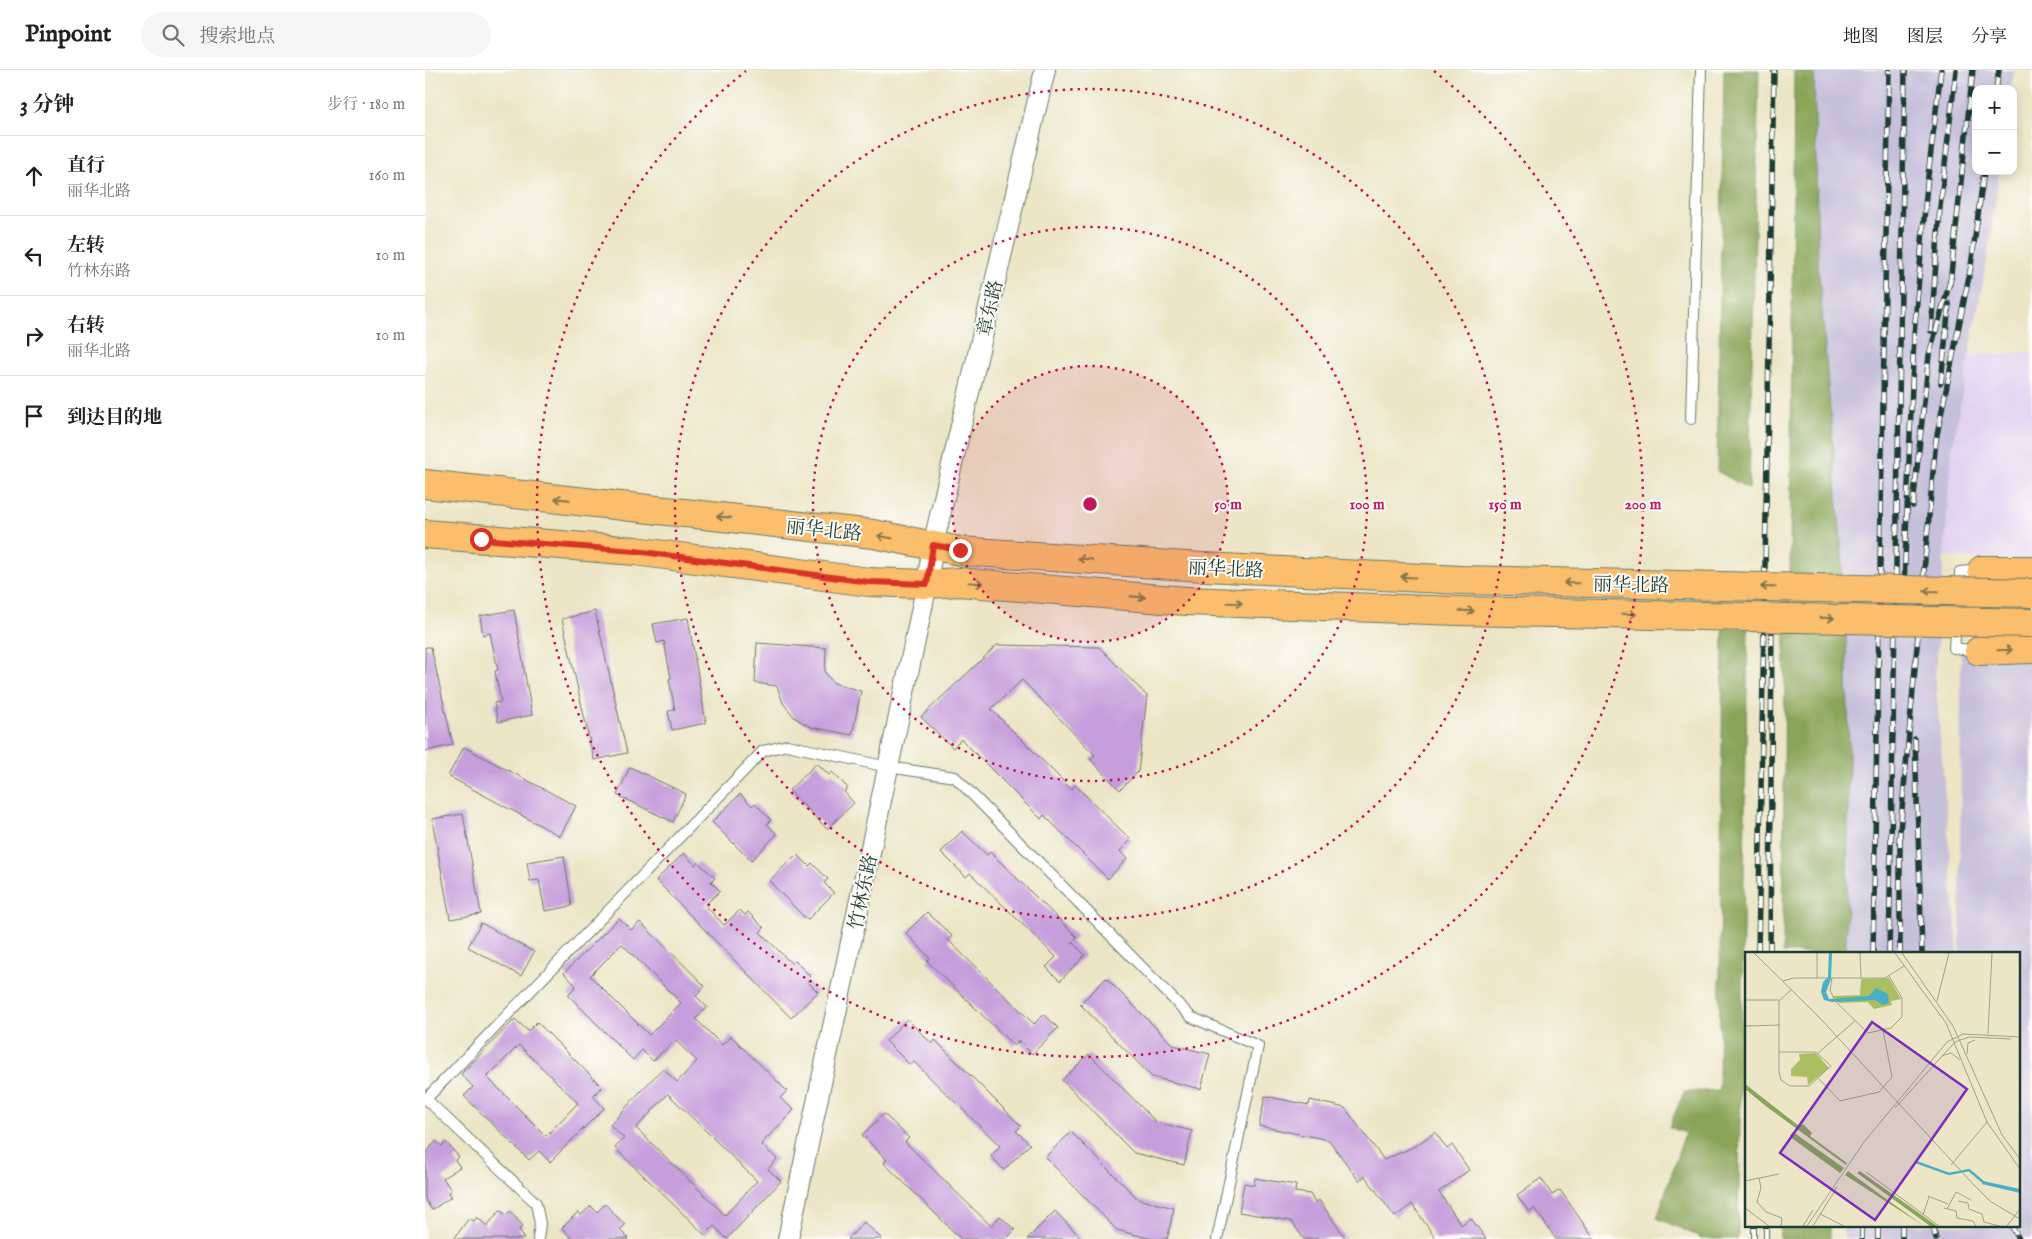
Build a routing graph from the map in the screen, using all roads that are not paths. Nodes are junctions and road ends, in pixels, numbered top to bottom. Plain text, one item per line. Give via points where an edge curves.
1 (1045, 70) edge
2 (1701, 70) edge
3 (1691, 419) dead end
4 (425, 484) edge
5 (425, 534) edge
6 (933, 545) junction
7 (1982, 570) joint
8 (2032, 570) edge
9 (927, 584) junction
10 (2032, 592) edge
11 (2032, 623) edge
12 (2032, 649) edge
13 (1979, 651) joint
14 (888, 767) junction
15 (425, 1098) edge
16 (538, 1239) edge
17 (788, 1239) edge
18 (1217, 1239) edge

1 - 6 street, 章东路
2 - 3 lane
6 -> 4 main road, 丽华北路 via 873,534
5 - 9 main road, 丽华北路 via 635,551 869,582
6 - 9 street, 竹林东路
10 -> 6 main road, 丽华北路, bridge via 1461,580 1186,566 960,550
7 - 8 main road
7 - 13 lane via 1960,572 1954,648
9 -> 11 main road, 丽华北路, bridge via 959,582 1186,601 1458,611
9 - 14 street, 竹林东路
13 -> 12 main road
14 - 15 lane via 787,745 763,752
14 - 17 street, 竹林东路
14 - 18 lane via 955,777 1191,1017 1258,1046
15 - 16 lane via 536,1203 541,1224

